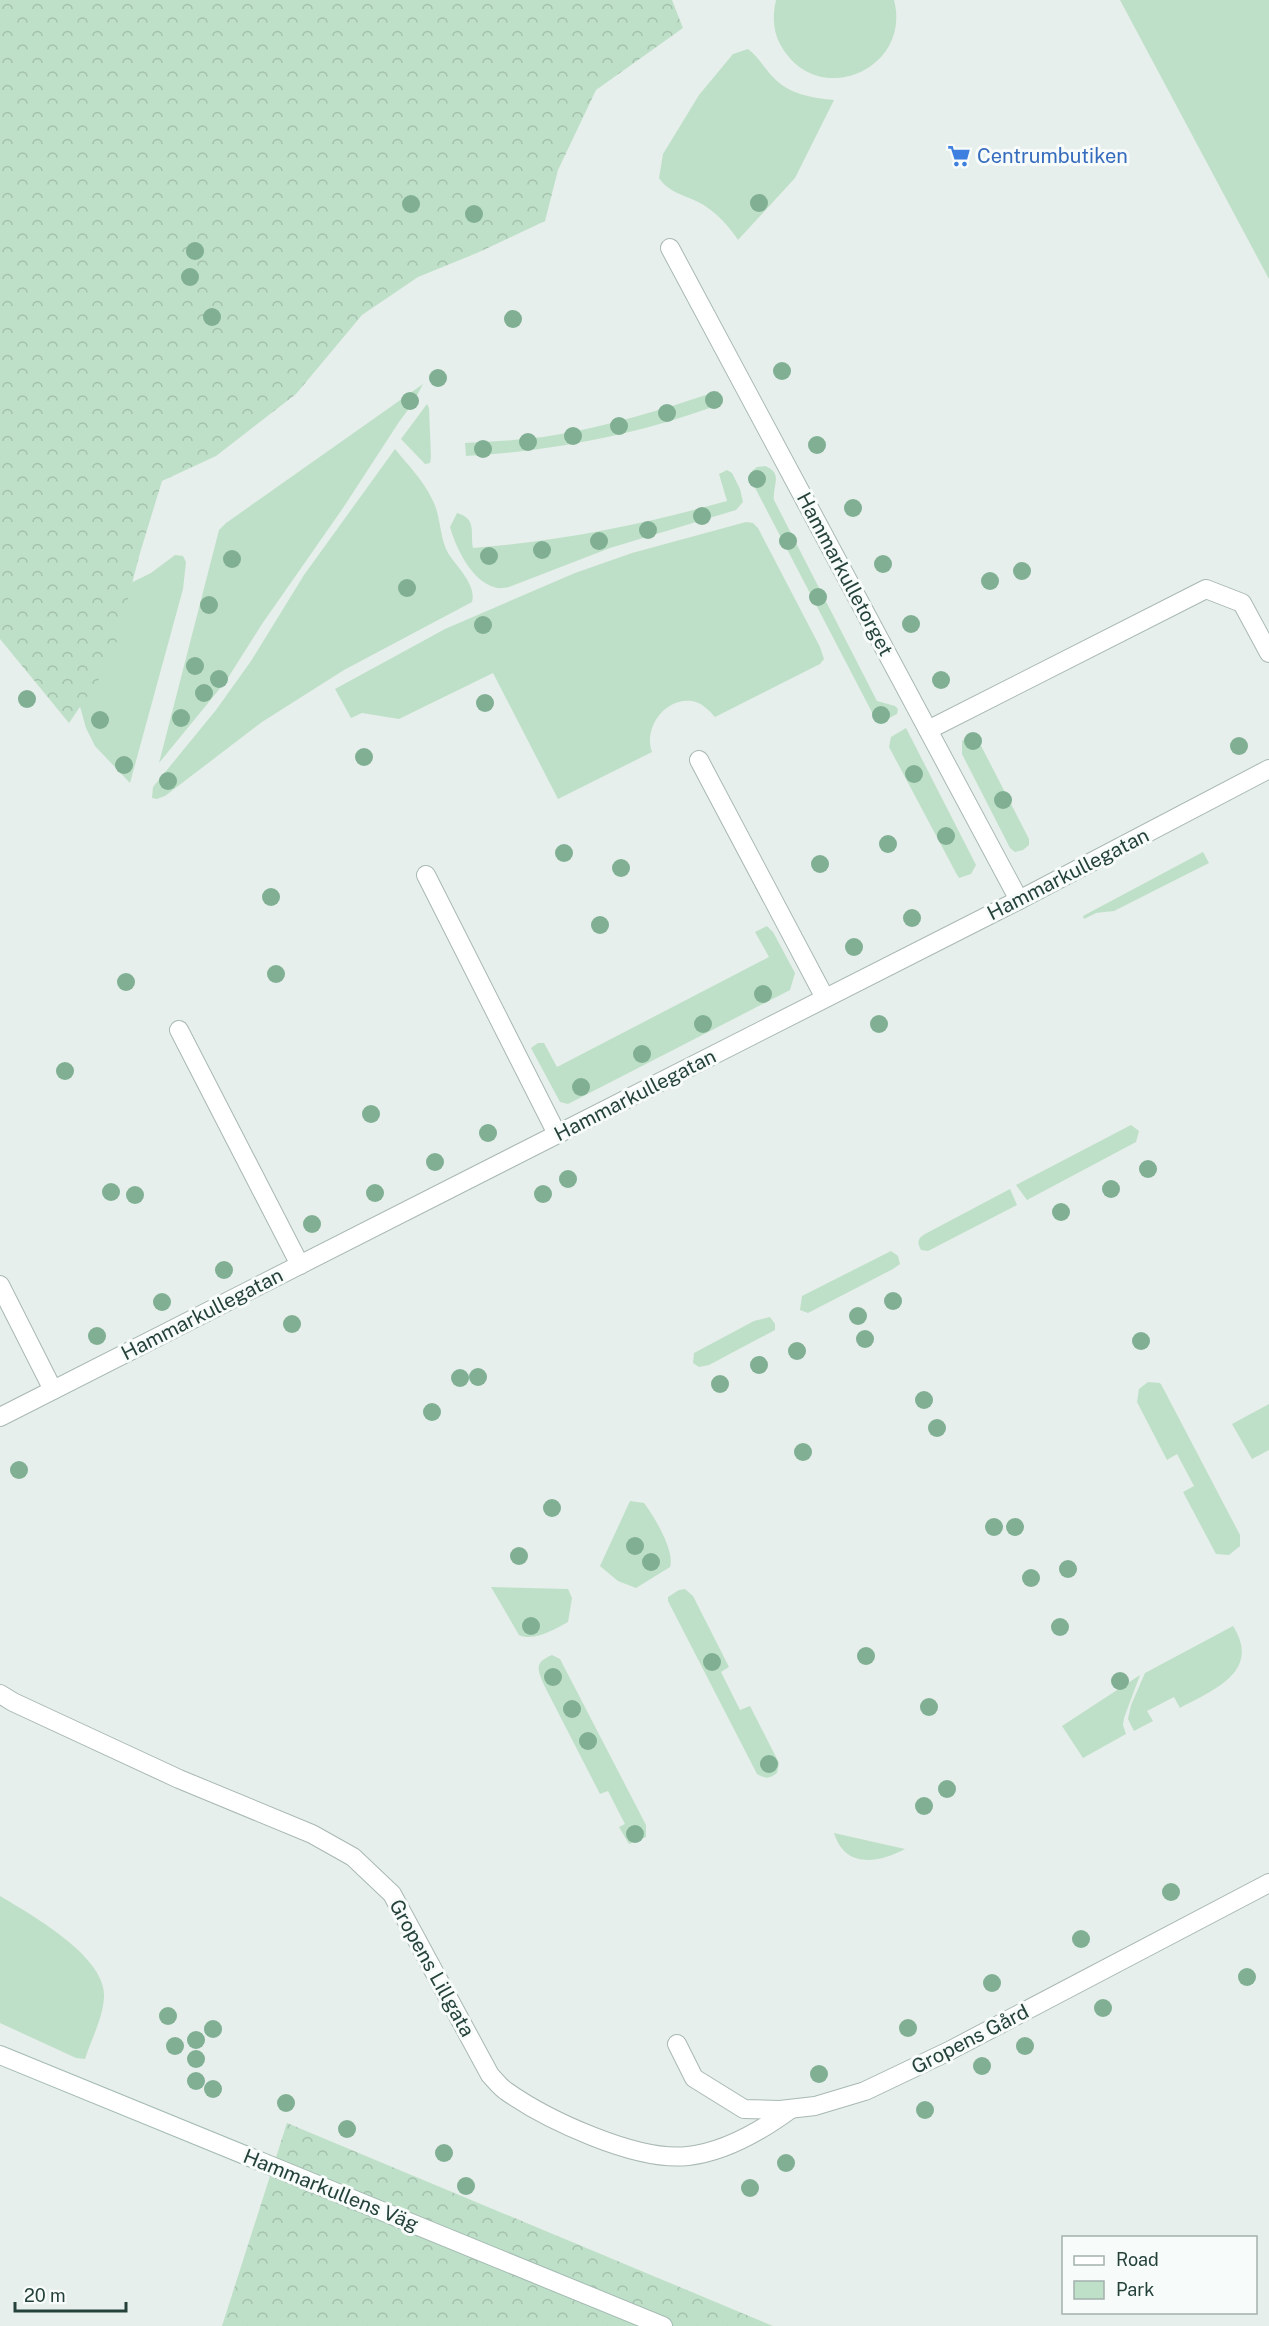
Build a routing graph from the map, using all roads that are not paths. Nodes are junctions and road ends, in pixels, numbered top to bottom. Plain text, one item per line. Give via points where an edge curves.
1 (670, 248) dead end
2 (1269, 653) edge
3 (928, 730) junction
4 (699, 760) dead end
5 (1269, 769) edge
6 (426, 875) dead end
7 (1019, 900) junction
8 (825, 998) junction
9 (179, 1029) dead end
10 (557, 1134) junction
11 (300, 1265) junction
12 (0, 1285) edge
13 (53, 1390) junction
14 (0, 1417) edge
15 (0, 1694) edge
16 (1269, 1883) edge
17 (677, 2044) dead end
18 (0, 2055) edge
19 (790, 2109) junction
20 (663, 2326) edge

1 - 3 street, Hammarkulletorget
2 - 3 street via 1242,603 1206,589
3 - 7 street, Hammarkulletorget
4 - 8 street
5 - 7 street, Hammarkullegatan
6 - 10 street
7 - 8 street, Hammarkullegatan
8 - 10 street, Hammarkullegatan
9 - 11 street
10 - 11 street, Hammarkullegatan
11 - 13 street, Hammarkullegatan
12 - 13 street
13 - 14 street, Hammarkullegatan
15 - 19 street, Gropens Lillgata via 179,1779 312,1834 353,1857 392,1894 490,2075 504,2090 543,2114 640,2152 687,2156 723,2147 765,2128
16 - 19 street, Gropens Gård via 865,2091
17 - 19 street, Gropens Gård via 694,2078 744,2109
18 - 20 street, Hammarkullens Väg

